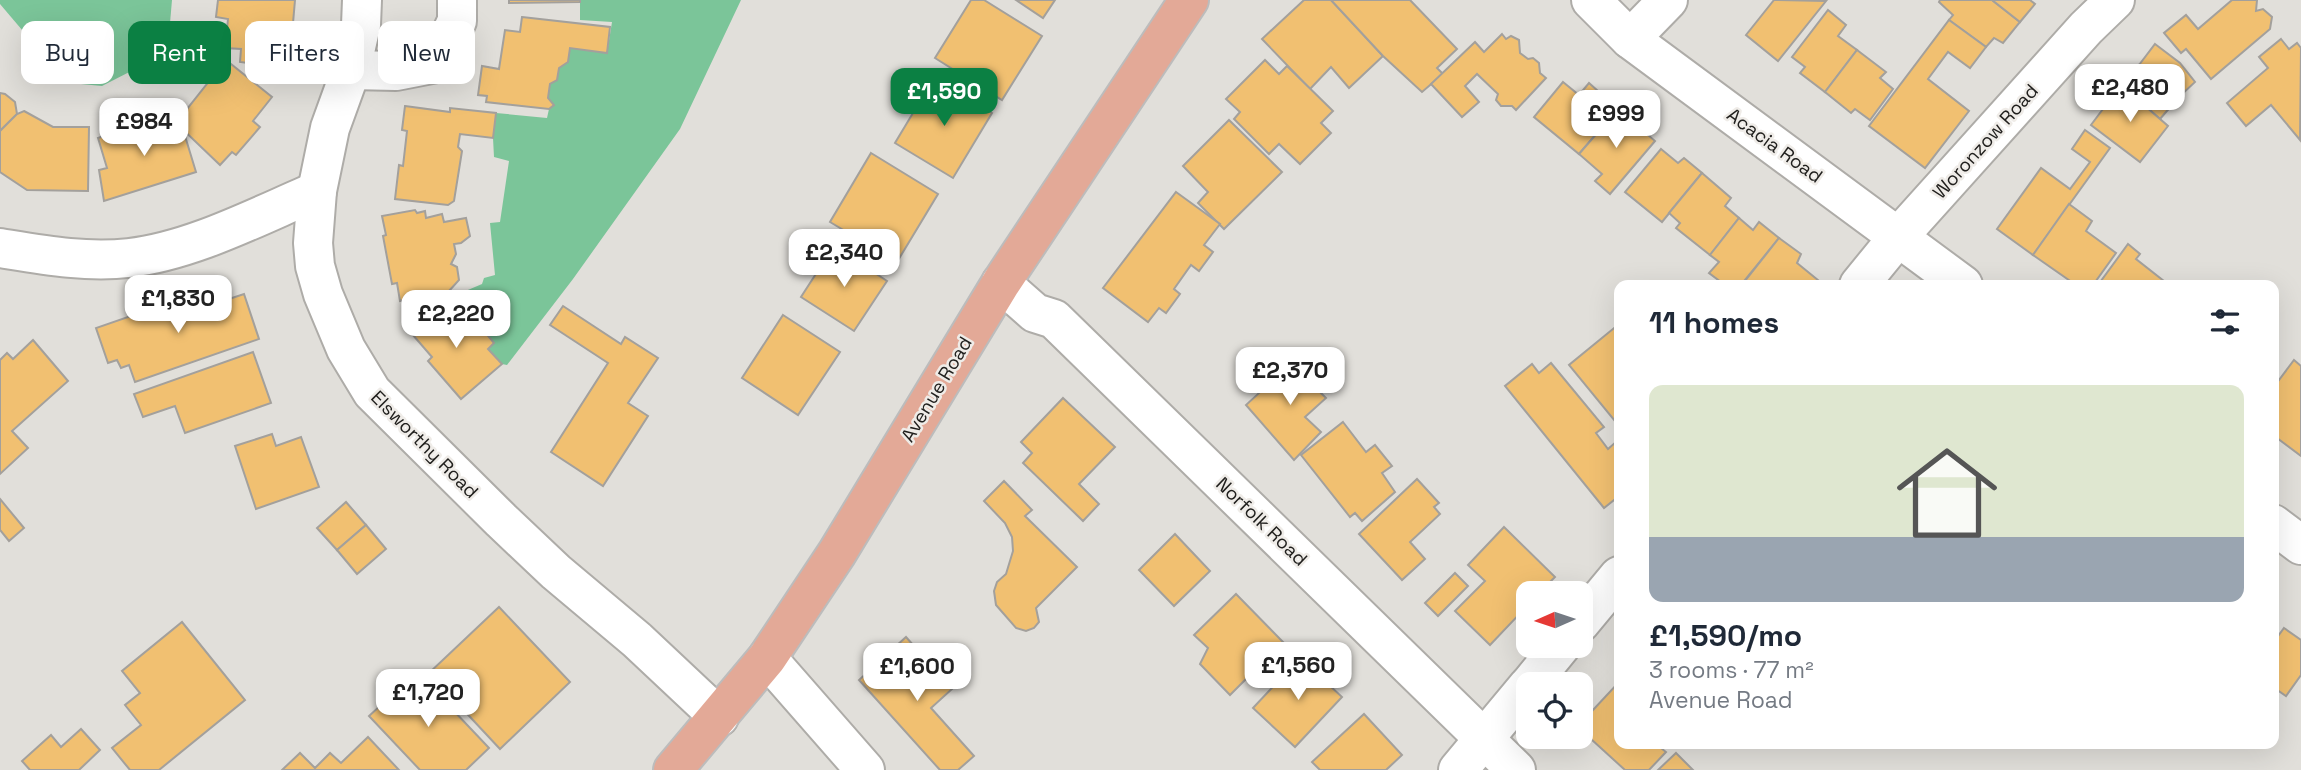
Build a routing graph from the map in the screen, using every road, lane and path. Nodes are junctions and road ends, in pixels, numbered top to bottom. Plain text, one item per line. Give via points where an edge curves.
1 (362, 0) edge
2 (457, 0) edge
3 (1189, 0) edge
4 (1591, 0) edge
5 (1668, 0) edge
6 (2115, 0) edge
7 (361, 21) edge
8 (1630, 39) junction
9 (364, 70) edge
10 (346, 84) edge
11 (317, 191) junction
12 (1899, 236) junction
13 (0, 248) edge
14 (1863, 280) edge
15 (1956, 280) edge
16 (1000, 283) junction
17 (2279, 528) edge
18 (2301, 545) edge
19 (1614, 582) edge
20 (1593, 607) edge
21 (767, 658) junction
22 (1551, 658) edge
23 (1540, 672) edge
24 (1516, 701) edge
25 (719, 717) junction
26 (1485, 739) junction
27 (673, 770) edge
28 (865, 770) edge
29 (1458, 770) edge
30 (1516, 770) edge

1 - 7 street, Elsworthy Road
2 - 9 street via 457,21 437,63 396,71
3 - 16 main road, Avenue Road
4 - 8 street, Acacia Road
5 - 8 street
6 - 12 street, Woronzow Road
8 - 12 street, Acacia Road
10 - 11 street, Elsworthy Road via 330,128
11 - 13 street via 176,248 130,258 93,260
11 - 25 street, Elsworthy Road via 315,266 346,349 372,393 546,563 638,640
12 - 14 street, Woronzow Road
12 - 15 street, Acacia Road
16 - 21 main road, Avenue Road via 837,553
16 - 26 street, Norfolk Road via 1035,313 1054,318
17 - 18 street
19 - 20 street
21 - 25 main road, Avenue Road
21 - 28 street
22 - 23 street
24 - 26 street
25 - 27 main road, Avenue Road
26 - 29 street
26 - 30 street, Norfolk Road

